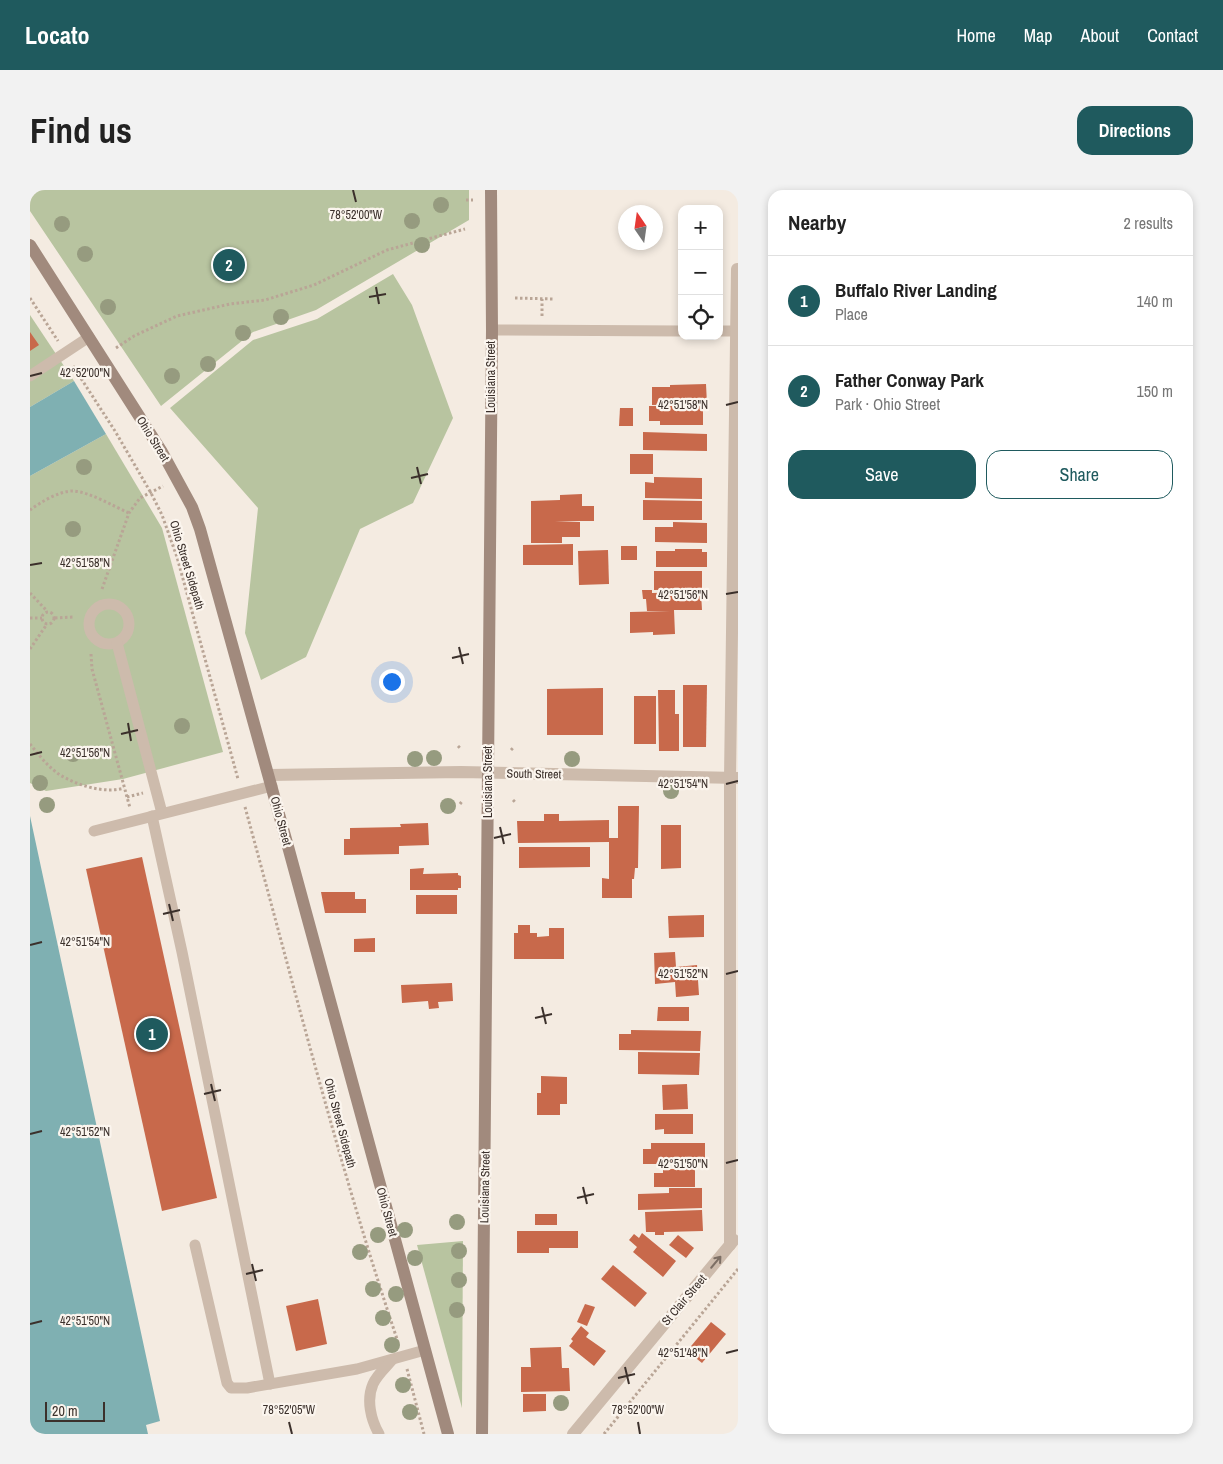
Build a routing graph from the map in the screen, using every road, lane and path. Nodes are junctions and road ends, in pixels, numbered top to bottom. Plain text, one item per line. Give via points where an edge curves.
1 (491, 190) edge
2 (466, 200) dead end
3 (473, 200) dead end
4 (465, 229) dead end
5 (30, 245) edge
6 (738, 269) edge
7 (30, 298) edge
8 (515, 298) dead end
9 (542, 299) junction
10 (554, 299) dead end
11 (542, 318) dead end
12 (492, 330) junction
13 (678, 331) edge
14 (723, 331) edge
15 (735, 331) junction
16 (89, 337) junction
17 (116, 348) dead end
18 (65, 352) junction
19 (30, 376) edge
20 (166, 485) dead end
21 (151, 493) junction
22 (30, 510) edge
23 (129, 513) junction
24 (102, 590) dead end
25 (30, 593) edge
26 (47, 612) junction
27 (72, 617) dead end
28 (30, 618) edge
29 (42, 618) junction
30 (55, 618) junction
31 (47, 624) junction
32 (117, 643) dead end
33 (32, 644) edge
34 (30, 650) edge
35 (91, 654) dead end
36 (30, 744) edge
37 (488, 773) junction
38 (734, 778) edge
39 (237, 779) dead end
40 (271, 780) junction
41 (124, 788) junction
42 (144, 793) dead end
43 (127, 797) junction
44 (130, 808) dead end
45 (247, 814) dead end
46 (157, 815) junction
47 (94, 830) dead end
48 (734, 1240) edge
49 (195, 1245) dead end
50 (738, 1269) edge
51 (425, 1350) junction
52 (398, 1358) junction
53 (270, 1384) junction
54 (379, 1434) edge
55 (424, 1434) edge
56 (448, 1434) edge
57 (482, 1434) edge
58 (573, 1434) edge
59 (604, 1434) edge

1 - 12 street, Louisiana Street
2 - 3 path
4 - 17 path via 387,250 314,285 265,300 177,316
5 - 16 street, Ohio Street
6 - 15 street
7 - 18 path, Ohio Street Sidepath
8 - 9 path
9 - 10 path
9 - 11 path
12 - 13 lane
12 - 37 street, Louisiana Street
14 - 15 lane
15 - 38 street
16 - 18 lane
16 - 40 street, Ohio Street via 162,452 192,507
18 - 19 lane
18 - 21 path, Ohio Street Sidepath
20 - 21 path
21 - 23 path via 140,498
21 - 39 path, Ohio Street Sidepath via 177,557
22 - 23 path via 64,492 73,491
23 - 24 path
25 - 26 path
26 - 29 path
26 - 30 path
27 - 30 path
28 - 29 path
29 - 31 path
30 - 31 path
31 - 33 path
32 - 46 lane
33 - 34 path
35 - 41 path via 92,669
36 - 41 path via 43,761 77,783 97,788
37 - 38 street, South Street
37 - 40 street, South Street
37 - 57 street, Louisiana Street
38 - 48 street
40 - 46 lane
40 - 51 street, Ohio Street
41 - 43 path
42 - 43 path
43 - 44 path
45 - 52 path, Ohio Street Sidepath
46 - 47 lane
46 - 53 lane
58 -> 48 street, St Clair Street
49 - 53 lane via 227,1383 231,1388
50 - 59 path, St Clair Street
51 - 52 lane
51 - 56 street, Ohio Street
52 - 53 lane via 357,1369
52 - 54 lane via 372,1385 372,1422
52 - 55 path, Ohio Street Sidepath

